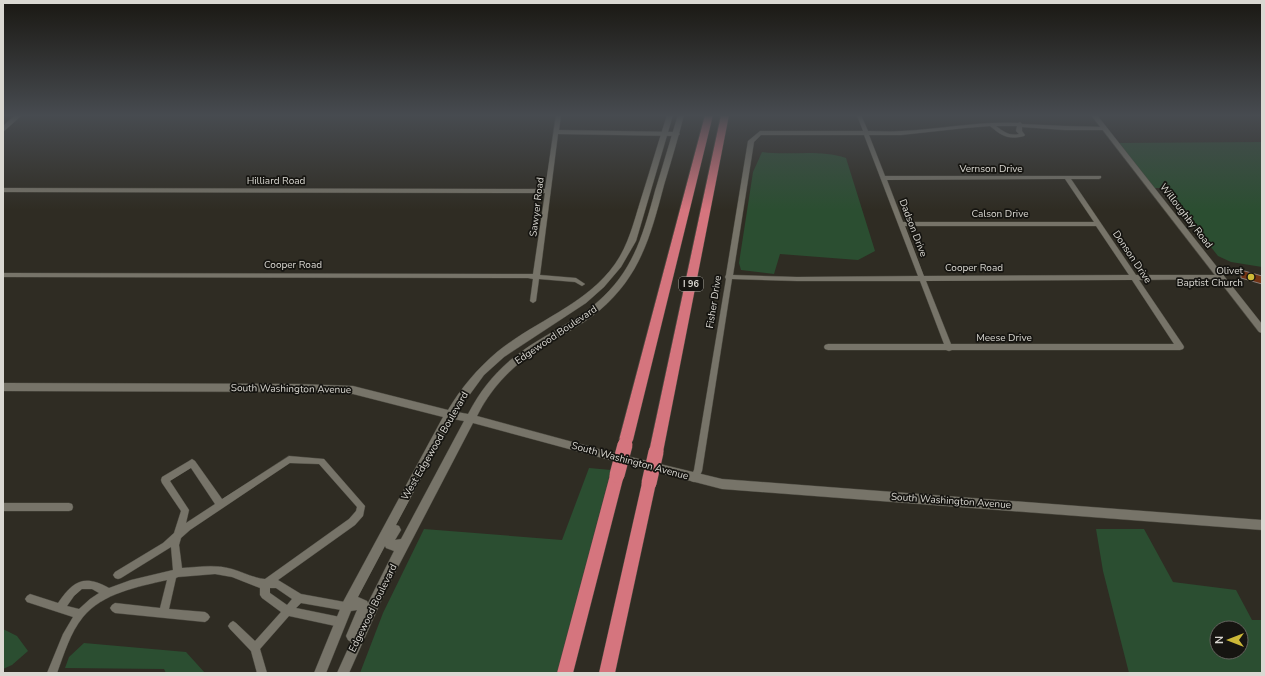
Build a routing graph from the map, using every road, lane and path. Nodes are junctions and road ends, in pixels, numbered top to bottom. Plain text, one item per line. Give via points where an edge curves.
1 (554, 147) edge
2 (662, 147) edge
3 (673, 147) edge
4 (701, 147) edge
5 (719, 147) edge
6 (750, 147) edge
7 (871, 147) edge
8 (1119, 147) edge
9 (1067, 177) junction
10 (1099, 177) dead end
11 (884, 178) junction
12 (3, 190) edge
13 (548, 191) junction
14 (901, 224) junction
15 (1098, 224) junction
16 (3, 275) edge
17 (1133, 276) junction
18 (537, 277) junction
19 (728, 277) junction
20 (1221, 277) junction
21 (922, 278) junction
22 (582, 284) dead end
23 (533, 301) dead end
24 (543, 327) junction
25 (1262, 330) edge
26 (828, 346) dead end
27 (1180, 347) joint
28 (949, 348) junction
29 (519, 359) junction
30 (3, 387) edge
31 (451, 414) junction
32 (470, 419) junction
33 (694, 478) junction
34 (412, 487) junction
35 (220, 504) junction
36 (3, 507) edge
37 (69, 507) dead end
38 (1262, 525) edge
39 (177, 535) junction
40 (404, 544) junction
41 (118, 575) dead end
42 (175, 575) junction
43 (265, 584) junction
44 (108, 593) junction
45 (298, 598) junction
46 (30, 599) dead end
47 (347, 606) junction
48 (61, 607) junction
49 (115, 608) dead end
50 (288, 611) junction
51 (164, 612) junction
52 (80, 614) junction
53 (205, 617) dead end
54 (340, 622) junction
55 (233, 626) dead end
56 (254, 648) junction
57 (344, 670) edge
58 (52, 673) edge
59 (262, 673) edge
60 (320, 673) edge
61 (565, 673) edge
62 (607, 673) edge

1 - 13 street, Sawyer Road
2 - 24 street, West Edgewood Boulevard via 632,241 622,261 593,294
3 - 29 street, Edgewood Boulevard via 645,240 630,272 618,288 591,313
4 - 61 highway, I 96, bridge
5 - 62 highway, I 96, bridge via 656,452
6 - 19 street, Fisher Drive
7 - 11 street, Dadson Drive
8 - 20 street, Willoughby Road
9 - 10 street, Vernson Drive
9 - 11 street, Vernson Drive
9 - 15 street, Donson Drive
11 - 14 street, Dadson Drive
12 - 13 street, Hilliard Road
13 - 18 street, Sawyer Road
14 - 15 street, Calson Drive
14 - 21 street, Dadson Drive
15 - 17 street, Donson Drive
16 - 18 street, Cooper Road
17 - 20 street, Cooper Road
17 - 21 street, Cooper Road
17 - 27 street, Donson Drive
18 - 22 street, Cooper Road via 576,280
18 - 23 street, Sawyer Road
19 - 21 street, Cooper Road
19 - 33 street, Fisher Drive via 698,471
20 - 25 street, Willoughby Road
21 - 28 street, Dadson Drive
24 - 29 street via 547,327 551,332 523,351
24 - 31 street, West Edgewood Boulevard via 494,360
26 - 28 street, Meese Drive
27 - 28 street, Meese Drive
29 - 32 street, Edgewood Boulevard via 482,397
30 - 31 street, South Washington Avenue via 331,388 372,393
31 - 32 street, South Washington Avenue
31 - 34 street, West Edgewood Boulevard
32 - 33 street, South Washington Avenue
32 - 40 street, Edgewood Boulevard
33 - 38 street, South Washington Avenue via 749,487
34 - 40 street via 410,500 390,540 390,544 394,546
34 - 47 street, West Edgewood Boulevard
35 - 39 street
35 - 39 street via 192,463 164,480 185,510
35 - 43 street via 289,459 321,462 362,506 360,513 352,522
36 - 37 street
39 - 41 street via 166,546
39 - 42 street
40 - 57 street, Edgewood Boulevard
42 - 43 street via 215,570
42 - 44 street via 131,584
42 - 51 street
43 - 45 street via 277,584
43 - 50 street via 265,595
44 - 48 street via 98,586 85,584 72,590
44 - 52 street
45 - 47 street
45 - 50 street
46 - 48 street
47 - 54 street, West Edgewood Boulevard
47 - 57 street via 359,603 363,605 363,609 345,655
48 - 52 street
49 - 51 street
50 - 54 street
50 - 56 street
51 - 53 street
52 - 58 street via 66,637
54 - 60 street, West Edgewood Boulevard
55 - 56 street
56 - 59 street

